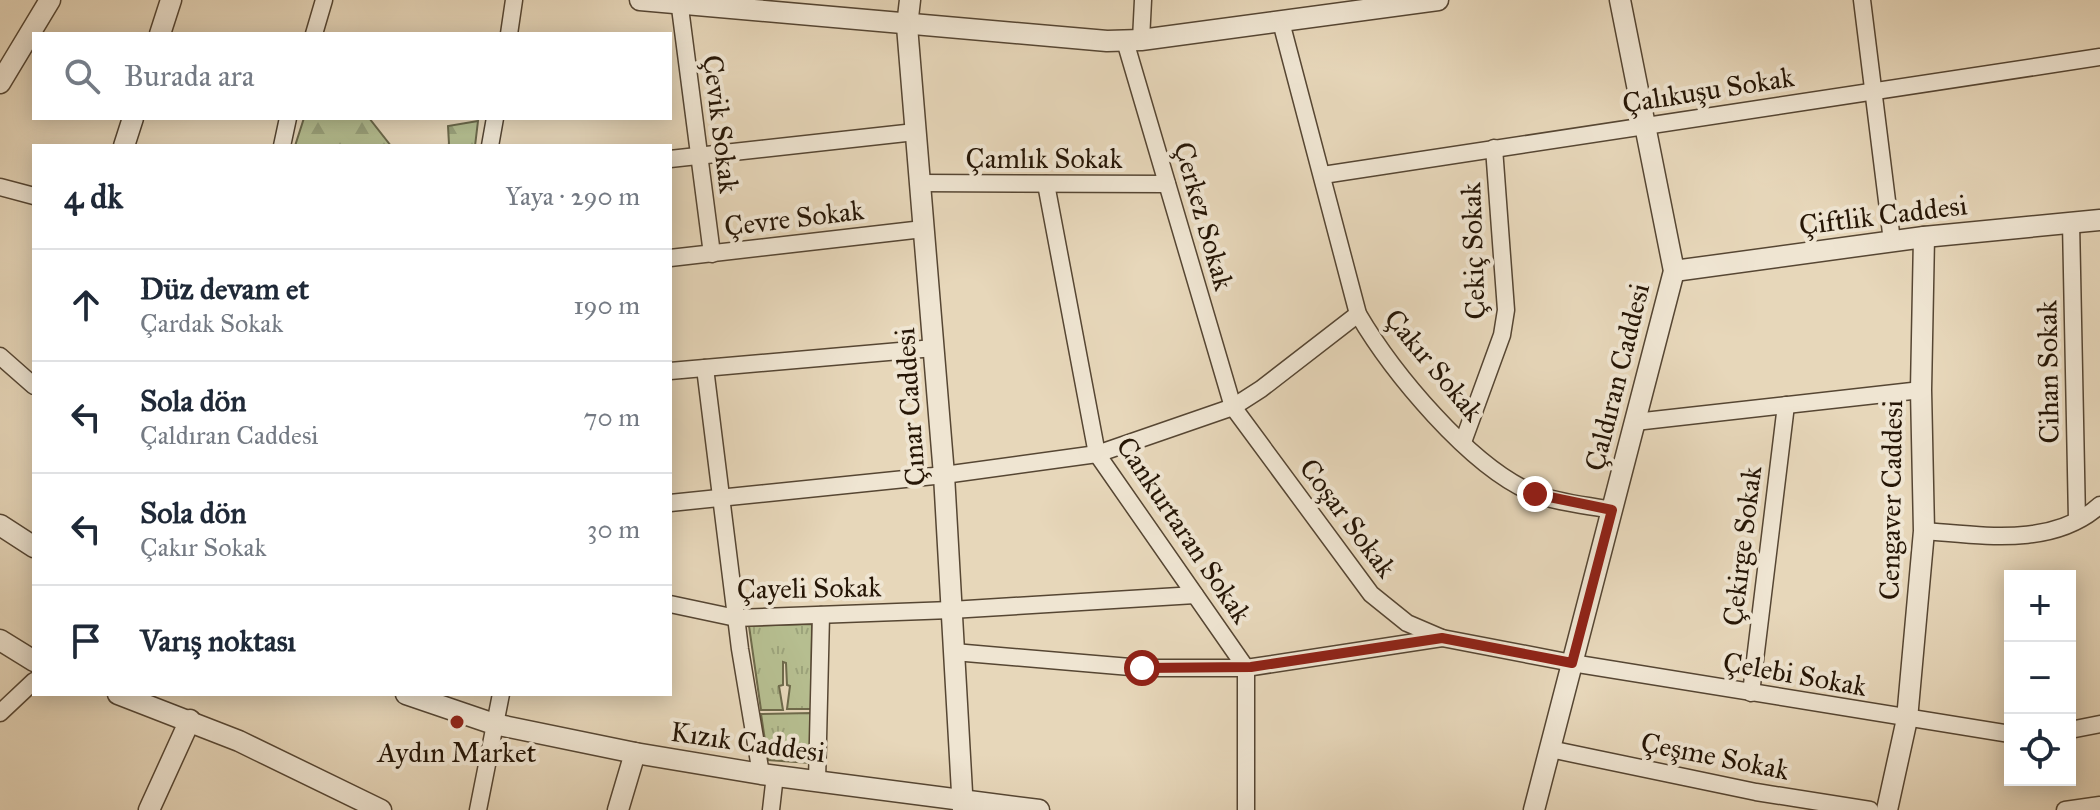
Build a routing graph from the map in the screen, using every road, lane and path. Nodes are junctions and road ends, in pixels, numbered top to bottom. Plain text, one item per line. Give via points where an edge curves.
1 (50, 0) edge
2 (171, 0) edge
3 (324, 0) edge
4 (514, 0) edge
5 (640, 0) edge
6 (910, 0) edge
7 (1143, 0) edge
8 (1620, 0) edge
9 (1862, 0) edge
10 (1425, 1) edge
11 (679, 2) edge
12 (1281, 22) junction
13 (907, 26) junction
14 (161, 32) edge
15 (315, 32) edge
16 (509, 32) edge
17 (1133, 40) junction
18 (2100, 57) edge
19 (0, 83) edge
20 (1876, 91) junction
21 (132, 120) edge
22 (288, 120) edge
23 (495, 120) edge
24 (1645, 125) junction
25 (915, 132) junction
26 (125, 144) edge
27 (282, 144) edge
28 (490, 144) edge
29 (1494, 148) junction
30 (700, 156) junction
31 (672, 159) edge
32 (1323, 175) junction
33 (920, 183) junction
34 (1046, 184) junction
35 (1167, 184) junction
36 (0, 187) edge
37 (32, 195) edge
38 (2100, 220) edge
39 (2071, 222) junction
40 (923, 229) junction
41 (1924, 237) junction
42 (1892, 241) junction
43 (712, 254) junction
44 (672, 258) edge
45 (1674, 271) junction
46 (1358, 314) junction
47 (934, 348) junction
48 (0, 356) edge
49 (705, 368) junction
50 (672, 371) edge
51 (32, 384) edge
52 (1921, 390) junction
53 (1786, 405) junction
54 (1233, 407) junction
55 (1635, 422) junction
56 (1463, 442) junction
57 (1097, 454) junction
58 (944, 475) junction
59 (720, 498) junction
60 (672, 503) edge
61 (2100, 505) edge
62 (1612, 510) junction
63 (2077, 520) junction
64 (0, 525) edge
65 (1924, 531) junction
66 (32, 546) edge
67 (1195, 595) junction
68 (672, 604) edge
69 (951, 610) junction
70 (821, 615) junction
71 (736, 618) junction
72 (1442, 638) junction
73 (0, 640) edge
74 (954, 652) junction
75 (32, 660) edge
76 (1572, 663) junction
77 (1246, 668) junction
78 (32, 683) edge
79 (1751, 693) junction
80 (124, 696) edge
81 (412, 696) edge
82 (501, 696) edge
83 (0, 713) edge
84 (1907, 719) junction
85 (190, 720) junction
86 (494, 724) junction
87 (2100, 724) edge
88 (2076, 729) edge
89 (2004, 733) edge
90 (1550, 749) junction
91 (635, 753) junction
92 (768, 775) junction
93 (817, 781) junction
94 (963, 804) edge
95 (2100, 805) edge
96 (149, 810) edge
97 (381, 810) edge
98 (478, 810) edge
99 (618, 810) edge
100 (771, 810) edge
101 (1039, 810) edge
102 (1246, 810) edge
103 (1534, 810) edge
104 (1870, 810) edge
105 (1887, 810) edge
106 (2065, 810) edge

1 - 19 street
2 - 14 street
3 - 15 street
4 - 16 street
5 - 11 street
6 - 13 street, Çınar Caddesi
7 - 17 street, Çerkez Sokak
8 - 24 street, Çaldıran Caddesi
9 - 20 street
10 - 12 street
11 - 13 street
11 - 30 street, Çevik Sokak
12 - 17 street
12 - 32 street, Çakır Sokak
13 - 17 street
13 - 25 street, Çınar Caddesi
17 - 35 street, Çerkez Sokak
18 - 20 street, Çalıkuşu Sokak
20 - 24 street, Çalıkuşu Sokak
20 - 42 street
21 - 26 street
22 - 27 street
23 - 28 street
24 - 29 street, Çalıkuşu Sokak
24 - 45 street, Çaldıran Caddesi
25 - 30 street
25 - 33 street, Çınar Caddesi
29 - 32 street, Çalıkuşu Sokak
29 - 56 street, Çekiç Sokak via 1506,310
30 - 31 street
30 - 43 street, Çevik Sokak
32 - 46 street, Çakır Sokak
33 - 34 street, Çamlık Sokak
33 - 40 street, Çınar Caddesi
34 - 35 street, Çamlık Sokak
34 - 57 street, Cankurtaran Sokak
35 - 54 street, Çerkez Sokak
36 - 37 street
38 - 39 street, Çiftlik Caddesi
39 - 41 street, Çiftlik Caddesi
39 - 63 street, Cihan Sokak
40 - 43 street, Çevre Sokak
40 - 47 street, Çınar Caddesi
41 - 42 street, Çiftlik Caddesi
41 - 52 street, Cengaver Caddesi
42 - 45 street, Çiftlik Caddesi
43 - 44 street, Çevre Sokak
45 - 55 street, Çaldıran Caddesi
46 - 54 street
46 - 56 street, Çakır Sokak via 1392,366
47 - 49 street
47 - 58 street, Çınar Caddesi
48 - 51 street
49 - 50 street
49 - 59 street
52 - 53 street
52 - 65 street, Cengaver Caddesi
53 - 55 street
53 - 79 street, Çekirge Sokak
54 - 57 street
54 - 72 street, Coşar Sokak via 1371,594 1407,623
55 - 62 street, Çaldıran Caddesi
56 - 62 street, Çakır Sokak via 1494,471 1535,494
57 - 58 street
57 - 67 street, Cankurtaran Sokak
58 - 59 street
58 - 69 street, Çınar Caddesi
59 - 60 street
59 - 71 street
61 - 63 street
62 - 76 street, Çaldıran Caddesi
63 - 65 street via 2023,536
64 - 66 street
65 - 84 street, Cengaver Caddesi
67 - 69 street, Çayeli Sokak
67 - 77 street, Cankurtaran Sokak
68 - 71 street, Çayeli Sokak
69 - 70 street, Çayeli Sokak
69 - 74 street, Çınar Caddesi
70 - 71 street, Çayeli Sokak
70 - 93 street
71 - 92 street
72 - 76 street, Çelebi Sokak
72 - 77 street
73 - 75 street
74 - 77 street via 1142,668
74 - 94 street, Çınar Caddesi
76 - 79 street, Çelebi Sokak
76 - 90 street, Çaldıran Caddesi
77 - 102 street, Cankurtaran Sokak
78 - 83 street
79 - 84 street, Çelebi Sokak
80 - 85 street
81 - 86 street, Kızık Caddesi
82 - 86 street
84 - 89 street, Çelebi Sokak
84 - 105 street, Cengaver Caddesi
85 - 96 street
85 - 97 street
86 - 91 street, Kızık Caddesi
86 - 98 street
87 - 88 street
90 - 103 street, Çaldıran Caddesi
90 - 104 street, Çeşme Sokak
91 - 92 street, Kızık Caddesi
91 - 99 street
92 - 93 street, Kızık Caddesi
92 - 100 street
93 - 94 street, Kızık Caddesi
94 - 101 street, Kızık Caddesi
95 - 106 street

